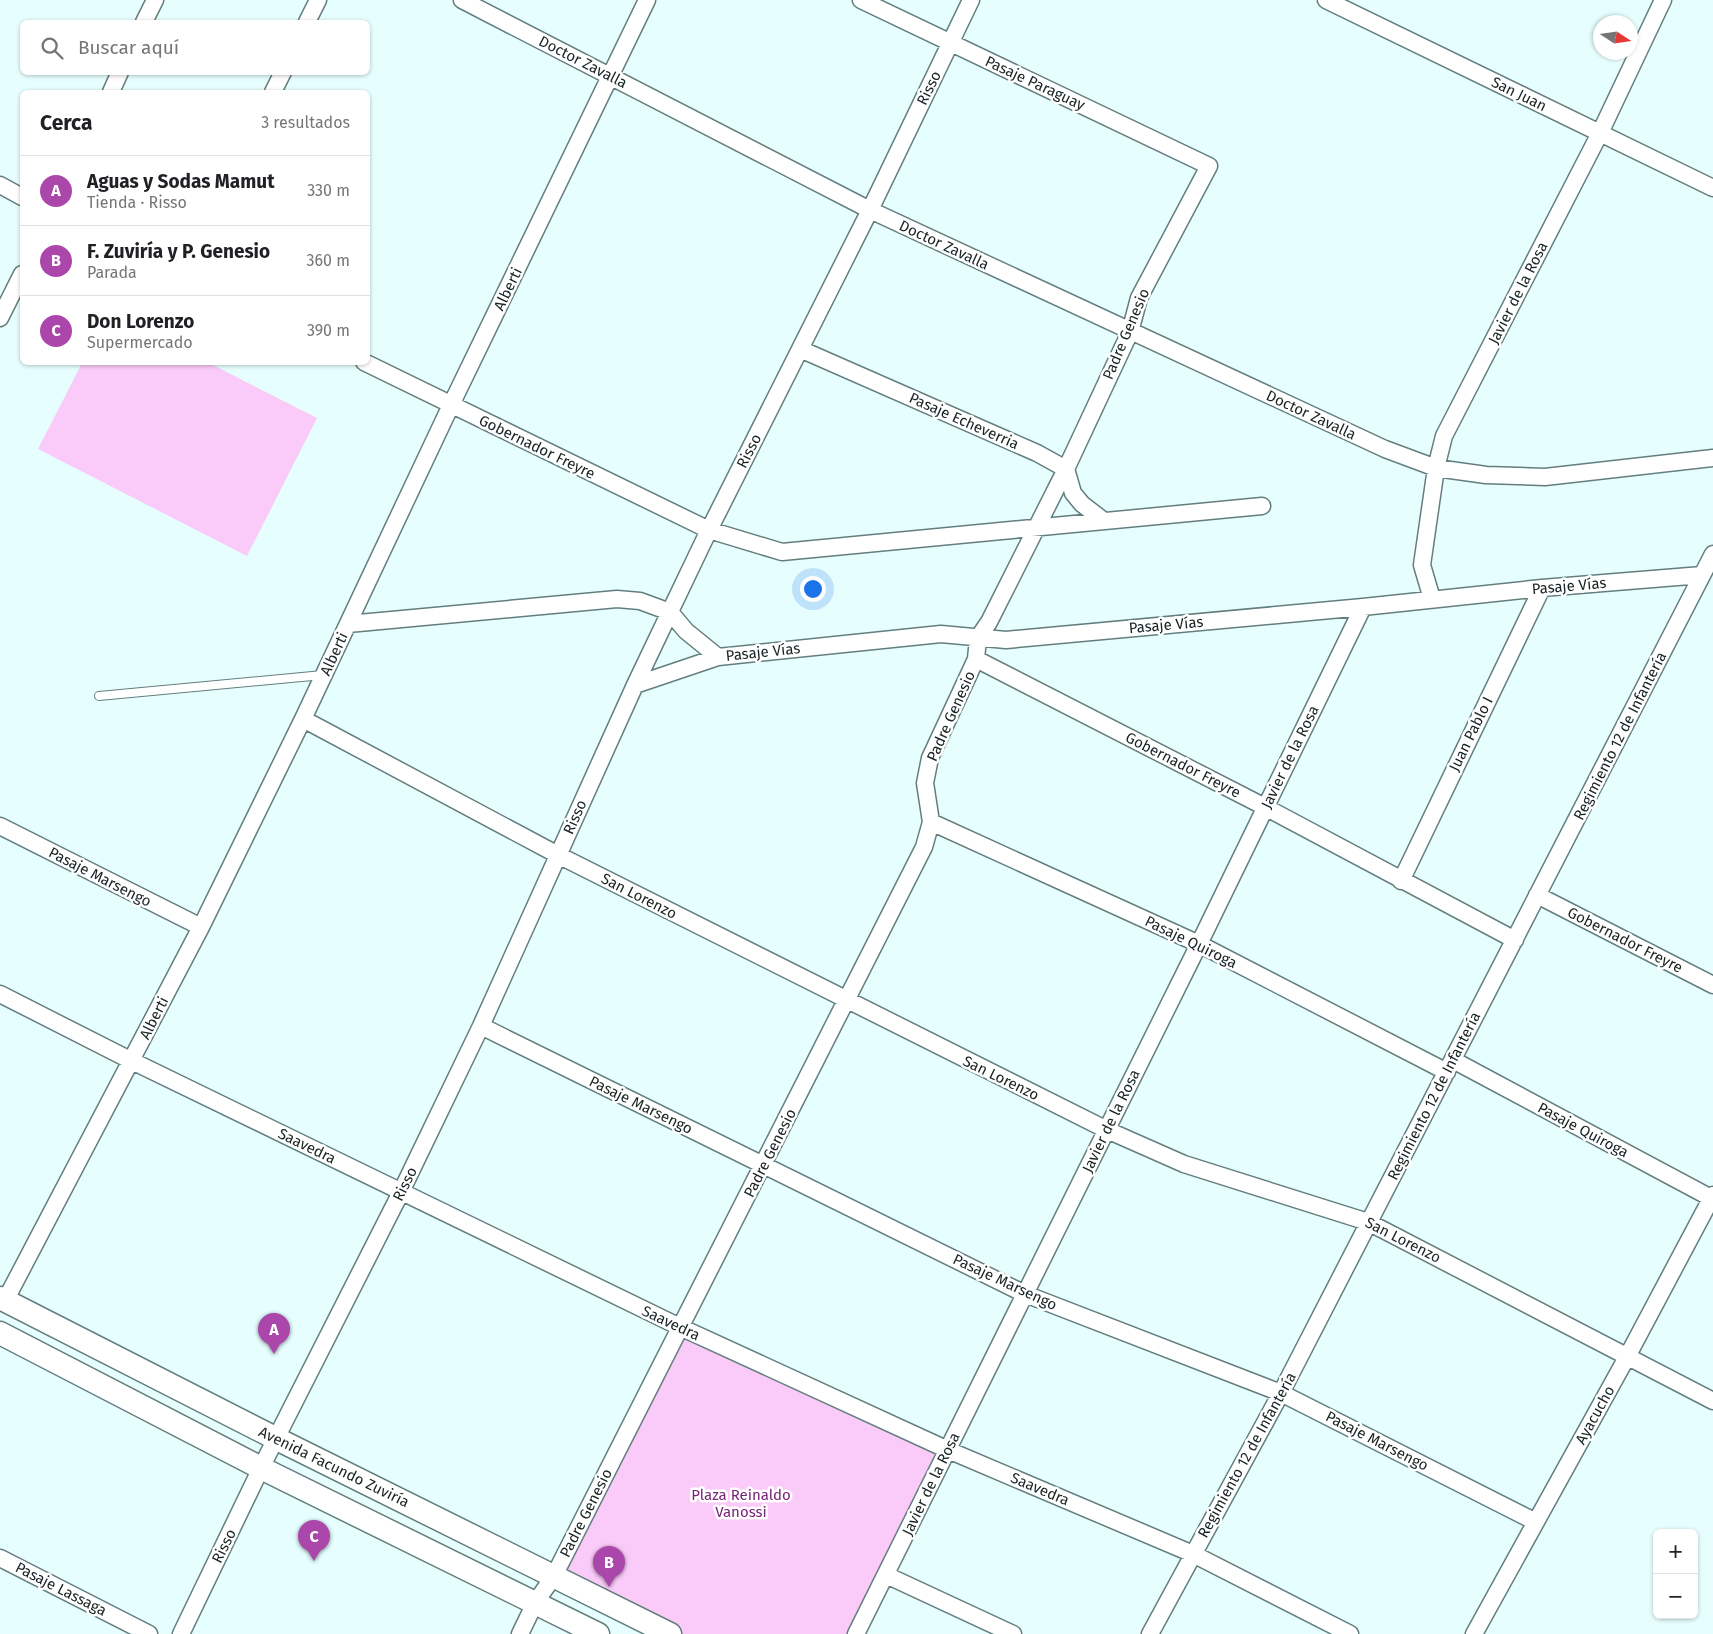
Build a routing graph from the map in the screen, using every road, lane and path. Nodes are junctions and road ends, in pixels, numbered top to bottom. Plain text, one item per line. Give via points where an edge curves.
1 (155, 0) edge
2 (318, 0) edge
3 (462, 0) edge
4 (647, 0) edge
5 (861, 0) edge
6 (971, 0) edge
7 (1326, 0) edge
8 (1663, 0) edge
9 (1354, 6) edge
10 (145, 20) edge
11 (308, 20) edge
12 (950, 43) junction
13 (119, 75) edge
14 (282, 75) edge
15 (611, 76) junction
16 (112, 90) edge
17 (274, 90) edge
18 (1600, 133) junction
19 (1209, 166) joint
20 (0, 185) edge
21 (1713, 188) edge
22 (20, 196) edge
23 (870, 210) junction
24 (20, 278) edge
25 (0, 318) edge
26 (1130, 332) junction
27 (800, 349) junction
28 (370, 365) edge
29 (451, 405) junction
30 (1713, 458) edge
31 (1436, 468) junction
32 (1066, 469) junction
33 (1262, 506) dead end
34 (1104, 520) junction
35 (1037, 527) junction
36 (709, 530) junction
37 (1713, 554) edge
38 (1702, 575) junction
39 (1542, 588) junction
40 (1432, 599) junction
41 (1363, 607) junction
42 (670, 612) junction
43 (348, 624) junction
44 (978, 638) junction
45 (718, 657) junction
46 (976, 659) junction
47 (324, 676) junction
48 (635, 685) junction
49 (99, 696) dead end
50 (303, 718) junction
51 (1265, 807) junction
52 (931, 822) junction
53 (0, 826) edge
54 (558, 855) junction
55 (1401, 881) junction
56 (1537, 895) junction
57 (201, 927) junction
58 (1515, 940) junction
59 (1199, 944) junction
60 (1713, 985) edge
61 (0, 994) edge
62 (846, 1001) junction
63 (481, 1026) junction
64 (132, 1061) junction
65 (1450, 1066) junction
66 (1107, 1130) junction
67 (764, 1165) junction
68 (401, 1192) junction
69 (1712, 1197) edge
70 (1368, 1222) junction
71 (1025, 1294) junction
72 (3, 1300) edge
73 (680, 1328) junction
74 (0, 1333) edge
75 (1627, 1357) junction
76 (1282, 1392) junction
77 (1713, 1401) edge
78 (277, 1439) junction
79 (948, 1450) junction
80 (261, 1468) junction
81 (1536, 1522) junction
82 (1193, 1554) junction
83 (0, 1558) edge
84 (886, 1575) junction
85 (554, 1576) junction
86 (535, 1603) junction
87 (149, 1634) edge
88 (181, 1634) edge
89 (520, 1634) edge
90 (598, 1634) edge
91 (670, 1634) edge
92 (856, 1634) edge
93 (1013, 1634) edge
94 (1150, 1634) edge
95 (1350, 1634) edge
96 (1474, 1634) edge

1 - 10 street
2 - 11 street
3 - 15 street, Doctor Zavalla
4 - 15 street, Alberti
5 - 12 street, Pasaje Paraguay
6 - 12 street, Risso
7 - 9 street, San Juan
8 - 18 street, Javier de la Rosa
9 - 18 street, San Juan
12 - 19 street, Pasaje Paraguay
12 - 23 street, Risso
13 - 16 street
14 - 17 street
15 - 23 street, Doctor Zavalla
15 - 29 street, Alberti
18 - 21 street, San Juan
18 - 31 street, Javier de la Rosa via 1444,436
19 - 26 street, Padre Genesio via 1139,298
20 - 22 street
23 - 26 street, Doctor Zavalla
23 - 27 street, Risso
24 - 25 street
26 - 31 street, Doctor Zavalla via 1385,449
26 - 32 street, Padre Genesio
27 - 32 street, Pasaje Echeverria via 1037,453
27 - 36 street, Risso
28 - 29 street, Gobernador Freyre
29 - 36 street, Gobernador Freyre
29 - 43 street, Alberti
30 - 31 street via 1545,477 1486,475
31 - 40 street, Javier de la Rosa via 1422,564
32 - 34 street via 1073,493
32 - 35 street, Padre Genesio
33 - 34 street
34 - 35 street
35 - 36 street via 782,552
35 - 44 street, Padre Genesio
36 - 42 street, Risso
37 - 38 street, Regimiento 12 de Infantería
38 - 39 street, Pasaje Vías
38 - 56 street, Regimiento 12 de Infantería
39 - 40 street, Pasaje Vías
39 - 55 street, Juan Pablo I
40 - 41 street, Pasaje Vías
41 - 44 street, Pasaje Vías via 1006,640
41 - 51 street, Javier de la Rosa
42 - 43 street via 640,601 617,599
42 - 45 street via 686,631
42 - 48 street, Risso
43 - 47 street, Alberti
44 - 45 street, Pasaje Vías via 941,634
44 - 46 street
45 - 48 street, Pasaje Vías
46 - 51 street, Gobernador Freyre
46 - 52 street, Padre Genesio via 930,758 925,783
47 - 49 lane
47 - 50 street, Alberti
48 - 54 street, Risso
50 - 54 street, San Lorenzo
50 - 57 street, Alberti
51 - 55 street, Gobernador Freyre
51 - 59 street, Javier de la Rosa
52 - 59 street, Pasaje Quiroga
52 - 62 street, Padre Genesio via 924,846
53 - 57 street, Pasaje Marsengo
54 - 62 street, San Lorenzo
54 - 63 street, Risso
55 - 58 street, Gobernador Freyre
56 - 58 street, Regimiento 12 de Infantería
56 - 60 street, Gobernador Freyre
57 - 64 street, Alberti
58 - 65 street, Regimiento 12 de Infantería
59 - 65 street, Pasaje Quiroga
59 - 66 street, Javier de la Rosa
61 - 64 street, Saavedra
62 - 66 street, San Lorenzo
62 - 67 street, Padre Genesio
63 - 67 street, Pasaje Marsengo
63 - 68 street, Risso
64 - 68 street, Saavedra
64 - 72 street, Alberti
65 - 69 street, Pasaje Quiroga
65 - 70 street, Regimiento 12 de Infantería
66 - 70 street, San Lorenzo via 1184,1164
66 - 71 street, Javier de la Rosa
67 - 71 street, Pasaje Marsengo
67 - 73 street, Padre Genesio
68 - 73 street, Saavedra
68 - 78 street, Risso
69 - 75 street, Ayacucho
70 - 75 street, San Lorenzo
70 - 76 street, Regimiento 12 de Infantería
71 - 76 street, Pasaje Marsengo
71 - 79 street, Javier de la Rosa
72 - 78 main road, Avenida Facundo Zuviría
73 - 79 street, Saavedra
73 - 85 street, Padre Genesio
74 - 80 main road
75 - 77 street, San Lorenzo
75 - 81 street, Ayacucho
76 - 81 street, Pasaje Marsengo
76 - 82 street, Regimiento 12 de Infantería
78 - 80 street, Risso
78 - 85 main road, Avenida Facundo Zuviría
79 - 82 street, Saavedra
79 - 84 street, Javier de la Rosa
80 - 86 main road
80 - 88 street, Risso
81 - 96 street, Ayacucho
82 - 94 street, Regimiento 12 de Infantería
82 - 95 street, Saavedra
83 - 87 street, Pasaje Lassaga
84 - 92 street, Javier de la Rosa
84 - 93 street
85 - 86 street, Padre Genesio
85 - 91 main road, Avenida Facundo Zuviría
86 - 89 street, Padre Genesio
86 - 90 main road

